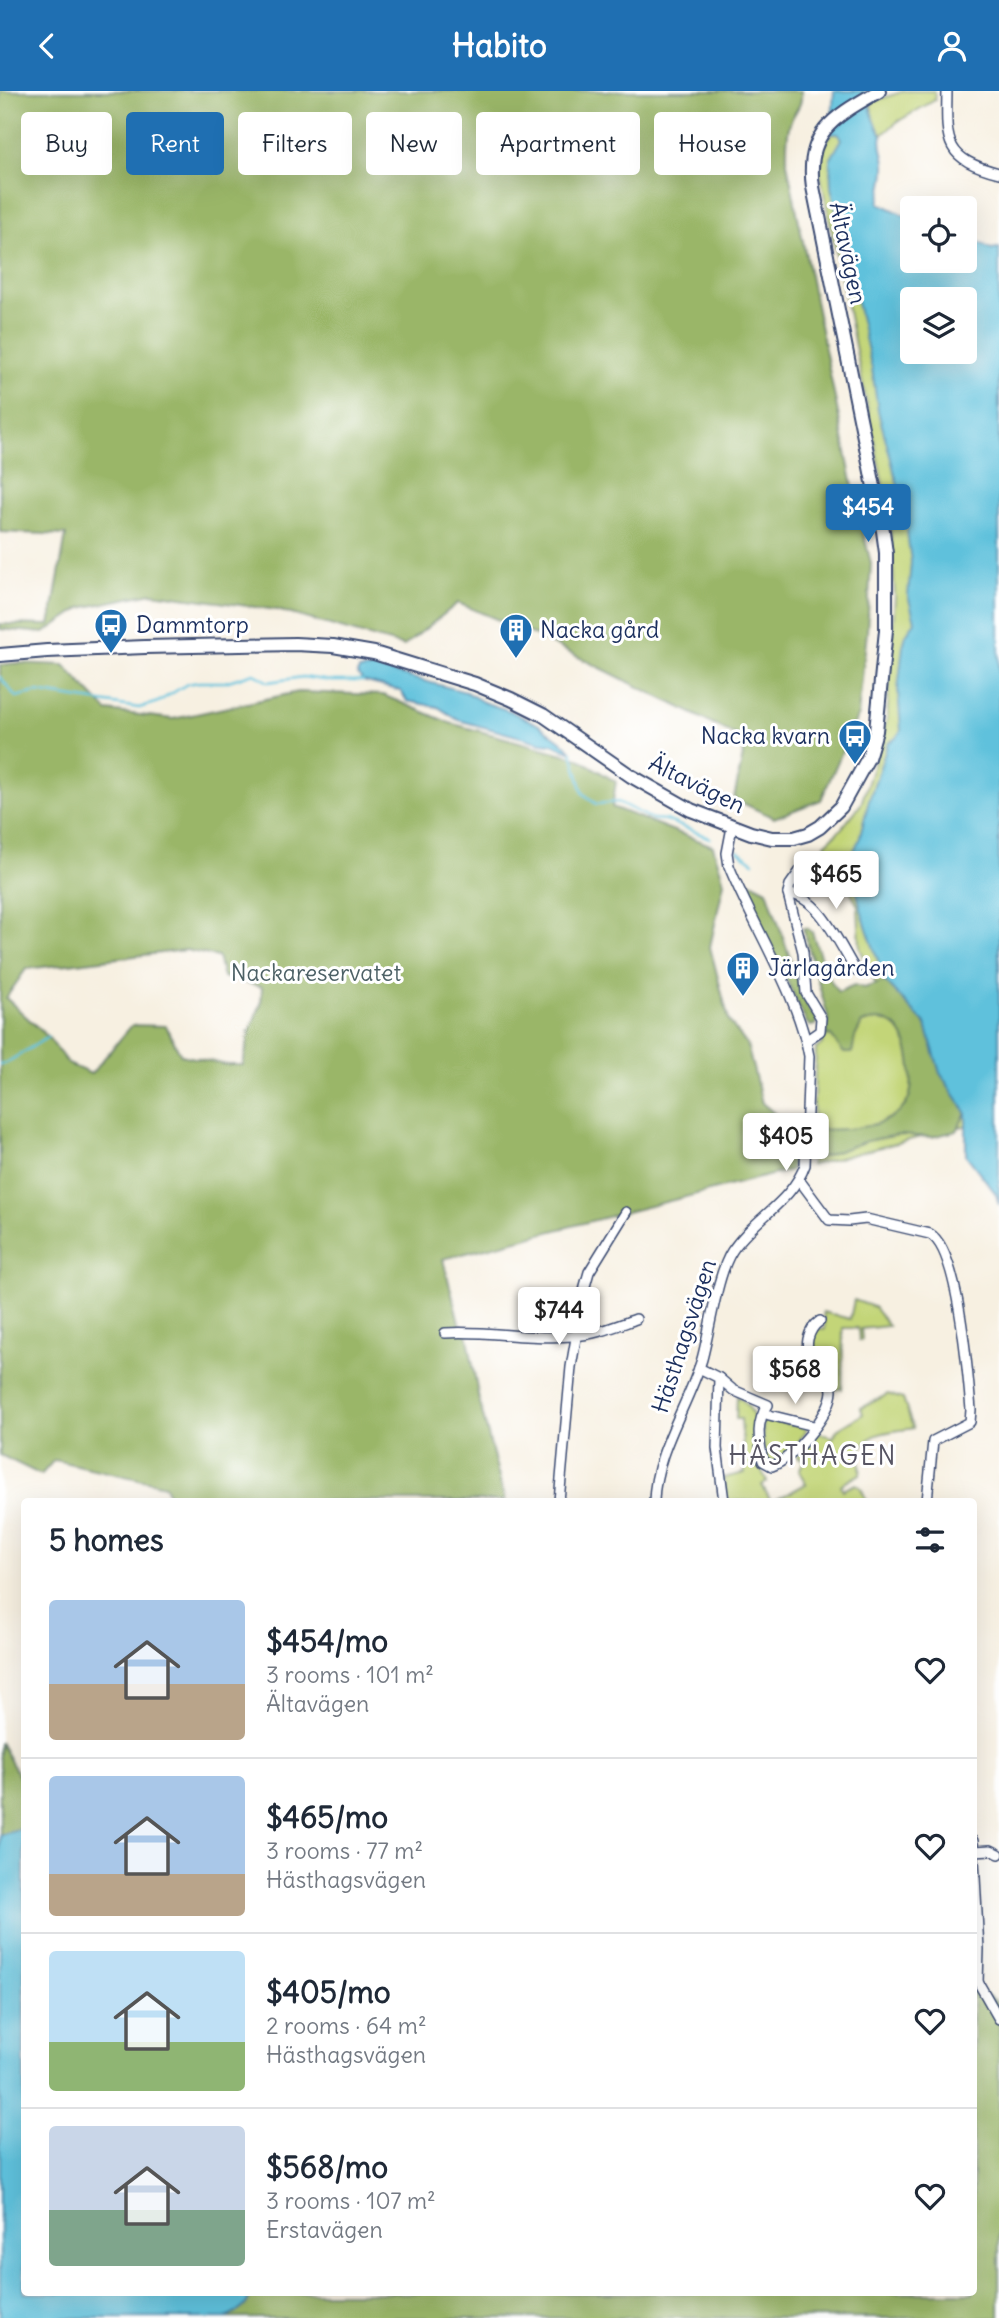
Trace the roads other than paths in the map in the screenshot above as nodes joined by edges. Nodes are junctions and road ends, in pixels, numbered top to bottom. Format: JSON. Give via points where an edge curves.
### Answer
{"nodes":[{"id":1,"x":879,"y":91,"type":"edge"},
{"id":2,"x":947,"y":91,"type":"edge"},
{"id":3,"x":999,"y":173,"type":"edge"},
{"id":4,"x":0,"y":655,"type":"edge"},
{"id":5,"x":732,"y":827,"type":"junction"},
{"id":6,"x":807,"y":861,"type":"dead end"},
{"id":7,"x":788,"y":894,"type":"junction"},
{"id":8,"x":856,"y":971,"type":"dead end"},
{"id":9,"x":807,"y":1041,"type":"junction"},
{"id":10,"x":800,"y":1181,"type":"junction"},
{"id":11,"x":626,"y":1212,"type":"dead end"},
{"id":12,"x":636,"y":1319,"type":"dead end"},
{"id":13,"x":820,"y":1321,"type":"dead end"},
{"id":14,"x":445,"y":1333,"type":"dead end"},
{"id":15,"x":576,"y":1336,"type":"junction"},
{"id":16,"x":699,"y":1368,"type":"junction"},
{"id":17,"x":719,"y":1378,"type":"junction"},
{"id":18,"x":766,"y":1408,"type":"junction"},
{"id":19,"x":814,"y":1426,"type":"junction"},
{"id":20,"x":559,"y":1498,"type":"edge"},
{"id":21,"x":654,"y":1498,"type":"edge"},
{"id":22,"x":724,"y":1498,"type":"edge"},
{"id":23,"x":927,"y":1498,"type":"edge"},
{"id":24,"x":977,"y":1847,"type":"edge"},
{"id":25,"x":997,"y":1851,"type":"edge"},
{"id":26,"x":977,"y":1901,"type":"edge"},
{"id":27,"x":977,"y":1966,"type":"edge"},
{"id":28,"x":977,"y":1982,"type":"edge"},
{"id":29,"x":999,"y":2019,"type":"edge"}],
"edges":[{"from":1,"to":5,"type":"main road","name":"Ältavägen","via":[[836,116],[823,129],[812,157],[813,187],[886,553],[886,630],[876,731],[856,782],[841,807],[820,827],[783,839]]},
{"from":2,"to":3,"type":"street","via":[[951,147],[971,164]]},
{"from":4,"to":5,"type":"main road","name":"Ältavägen","via":[[295,644],[374,653],[511,699],[543,715],[631,776]]},
{"from":5,"to":9,"type":"street","via":[[729,866]]},
{"from":6,"to":7,"type":"street"},
{"from":7,"to":8,"type":"street","via":[[797,894],[816,906]]},
{"from":7,"to":9,"type":"street","via":[[803,952],[806,993],[821,1018],[820,1031]]},
{"from":9,"to":10,"type":"street","via":[[806,1148]]},
{"from":10,"to":16,"type":"street","name":"Hästhagsvägen","via":[[730,1254]]},
{"from":10,"to":23,"type":"street","via":[[829,1220],[866,1219],[930,1234],[938,1238],[944,1252],[957,1299],[971,1410],[970,1422],[933,1441]]},
{"from":11,"to":15,"type":"street","via":[[589,1272]]},
{"from":12,"to":15,"type":"street"},
{"from":13,"to":19,"type":"street","via":[[809,1334],[807,1348],[809,1359],[832,1389],[827,1408]]},
{"from":14,"to":15,"type":"street"},
{"from":15,"to":20,"type":"street"},
{"from":16,"to":17,"type":"street"},
{"from":16,"to":21,"type":"street","name":"Hästhagsvägen","via":[[662,1459]]},
{"from":17,"to":18,"type":"street"},
{"from":17,"to":22,"type":"street","via":[[717,1448]]},
{"from":18,"to":19,"type":"street","via":[[769,1415]]},
{"from":18,"to":19,"type":"street","via":[[759,1418],[760,1445],[763,1461],[772,1466],[783,1462]]},
{"from":24,"to":25,"type":"street"},
{"from":26,"to":27,"type":"street"},
{"from":28,"to":29,"type":"street"}]}
